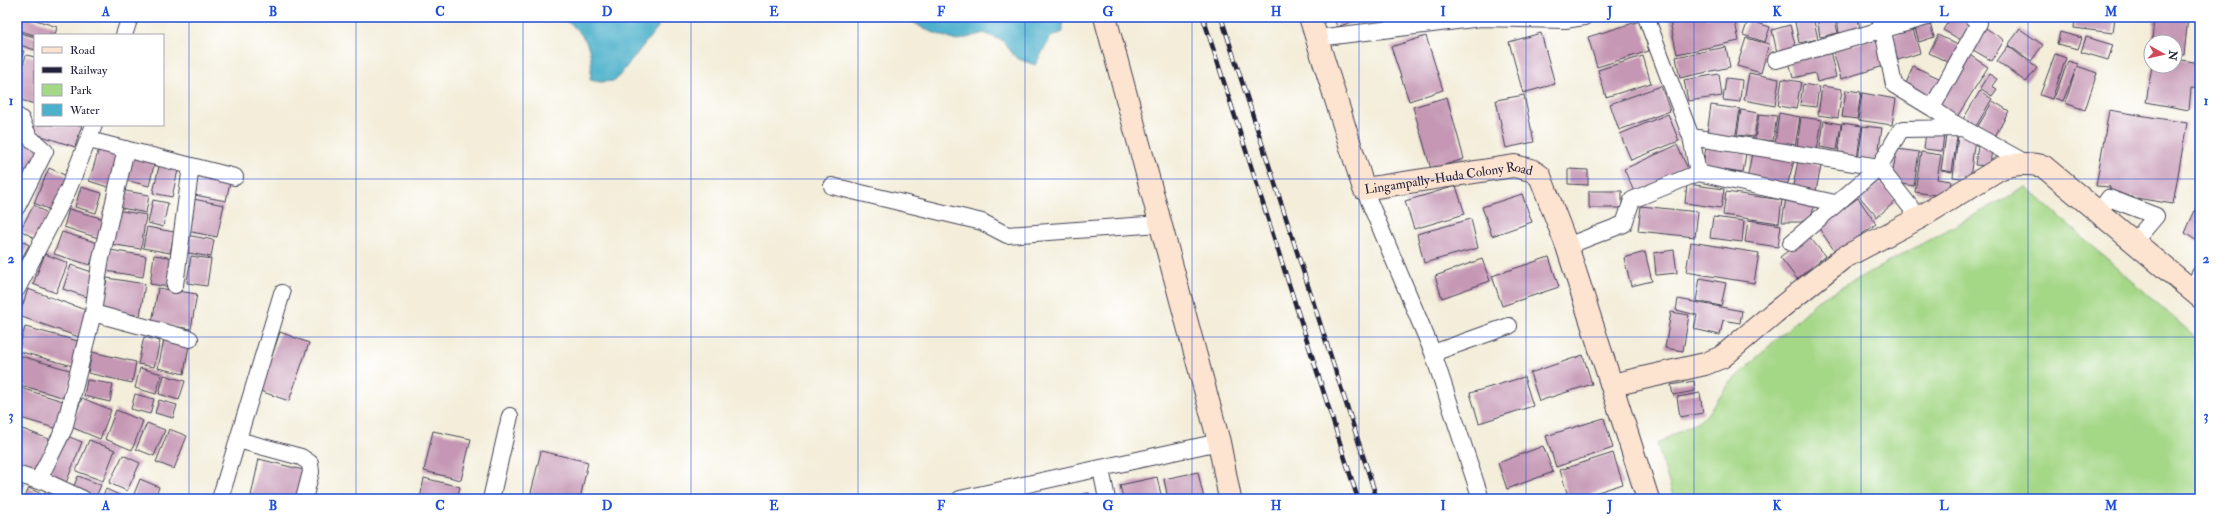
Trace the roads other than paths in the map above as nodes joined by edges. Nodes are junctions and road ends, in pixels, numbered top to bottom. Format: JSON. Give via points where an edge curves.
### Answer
{"nodes":[{"id":1,"x":130,"y":17,"type":"edge"},
{"id":2,"x":1104,"y":17,"type":"edge"},
{"id":3,"x":1310,"y":17,"type":"edge"},
{"id":4,"x":1481,"y":17,"type":"edge"},
{"id":5,"x":1584,"y":17,"type":"edge"},
{"id":6,"x":1646,"y":17,"type":"edge"},
{"id":7,"x":1926,"y":17,"type":"edge"},
{"id":8,"x":1972,"y":17,"type":"edge"},
{"id":9,"x":1881,"y":24,"type":"edge"},
{"id":10,"x":124,"y":34,"type":"edge"},
{"id":11,"x":1316,"y":38,"type":"junction"},
{"id":12,"x":1776,"y":60,"type":"dead end"},
{"id":13,"x":1932,"y":108,"type":"junction"},
{"id":14,"x":17,"y":116,"type":"edge"},
{"id":15,"x":1963,"y":128,"type":"junction"},
{"id":16,"x":91,"y":132,"type":"edge"},
{"id":17,"x":1691,"y":138,"type":"junction"},
{"id":18,"x":126,"y":149,"type":"junction"},
{"id":19,"x":2026,"y":163,"type":"junction"},
{"id":20,"x":191,"y":166,"type":"junction"},
{"id":21,"x":1879,"y":167,"type":"junction"},
{"id":22,"x":1698,"y":173,"type":"junction"},
{"id":23,"x":235,"y":177,"type":"dead end"},
{"id":24,"x":832,"y":186,"type":"dead end"},
{"id":25,"x":1364,"y":189,"type":"junction"},
{"id":26,"x":1835,"y":203,"type":"junction"},
{"id":27,"x":17,"y":207,"type":"edge"},
{"id":28,"x":2099,"y":212,"type":"junction"},
{"id":29,"x":1919,"y":218,"type":"junction"},
{"id":30,"x":1160,"y":224,"type":"junction"},
{"id":31,"x":2134,"y":242,"type":"junction"},
{"id":32,"x":1790,"y":243,"type":"dead end"},
{"id":33,"x":1567,"y":246,"type":"junction"},
{"id":34,"x":175,"y":285,"type":"dead end"},
{"id":35,"x":2197,"y":287,"type":"edge"},
{"id":36,"x":17,"y":289,"type":"edge"},
{"id":37,"x":282,"y":293,"type":"dead end"},
{"id":38,"x":93,"y":312,"type":"junction"},
{"id":39,"x":1509,"y":326,"type":"dead end"},
{"id":40,"x":190,"y":339,"type":"dead end"},
{"id":41,"x":1433,"y":353,"type":"junction"},
{"id":42,"x":1612,"y":385,"type":"junction"},
{"id":43,"x":510,"y":416,"type":"dead end"},
{"id":44,"x":238,"y":440,"type":"junction"},
{"id":45,"x":1219,"y":442,"type":"junction"},
{"id":46,"x":1101,"y":470,"type":"junction"},
{"id":47,"x":17,"y":474,"type":"edge"},
{"id":48,"x":40,"y":479,"type":"junction"},
{"id":49,"x":1004,"y":494,"type":"edge"},
{"id":50,"x":83,"y":499,"type":"edge"},
{"id":51,"x":220,"y":499,"type":"edge"},
{"id":52,"x":304,"y":499,"type":"edge"},
{"id":53,"x":491,"y":499,"type":"edge"},
{"id":54,"x":960,"y":499,"type":"edge"},
{"id":55,"x":1107,"y":499,"type":"edge"},
{"id":56,"x":1230,"y":499,"type":"edge"},
{"id":57,"x":1481,"y":499,"type":"edge"},
{"id":58,"x":1648,"y":499,"type":"edge"}],
"edges":[{"from":1,"to":10,"type":"street"},
{"from":2,"to":30,"type":"street"},
{"from":3,"to":11,"type":"street","name":"Lingampally-Huda Colony Road"},
{"from":4,"to":5,"type":"street","via":[[1565,20]]},
{"from":4,"to":11,"type":"street"},
{"from":6,"to":17,"type":"street"},
{"from":7,"to":9,"type":"street"},
{"from":8,"to":13,"type":"street","via":[[1979,23]]},
{"from":9,"to":12,"type":"street"},
{"from":9,"to":13,"type":"street","via":[[1894,85]]},
{"from":11,"to":25,"type":"street","name":"Lingampally-Huda Colony Road"},
{"from":13,"to":15,"type":"street"},
{"from":14,"to":27,"type":"street","via":[[29,137],[45,151]]},
{"from":15,"to":19,"type":"street"},
{"from":15,"to":21,"type":"street","via":[[1904,129],[1900,131]]},
{"from":16,"to":18,"type":"street"},
{"from":16,"to":36,"type":"street","via":[[68,190]]},
{"from":17,"to":21,"type":"street"},
{"from":17,"to":22,"type":"street"},
{"from":18,"to":20,"type":"street"},
{"from":18,"to":38,"type":"street","via":[[100,263]]},
{"from":19,"to":28,"type":"street","via":[[2043,166]]},
{"from":19,"to":29,"type":"street","via":[[2011,164],[1999,169]]},
{"from":20,"to":23,"type":"street"},
{"from":20,"to":34,"type":"street"},
{"from":21,"to":26,"type":"street"},
{"from":21,"to":29,"type":"street"},
{"from":22,"to":26,"type":"street"},
{"from":22,"to":33,"type":"street","via":[[1632,200],[1624,224]]},
{"from":24,"to":30,"type":"street","via":[[982,222],[1007,235]]},
{"from":25,"to":33,"type":"street","name":"Lingampally-Huda Colony Road","via":[[1514,166],[1531,170],[1540,176]]},
{"from":25,"to":41,"type":"street"},
{"from":26,"to":32,"type":"street"},
{"from":28,"to":31,"type":"street"},
{"from":28,"to":31,"type":"street","via":[[2109,198],[2156,216]]},
{"from":29,"to":42,"type":"street","via":[[1843,258],[1774,312],[1722,358]]},
{"from":30,"to":45,"type":"street"},
{"from":31,"to":35,"type":"street"},
{"from":33,"to":42,"type":"street","name":"Lingampally-Huda Colony Road"},
{"from":37,"to":44,"type":"street"},
{"from":38,"to":40,"type":"street"},
{"from":38,"to":48,"type":"street","via":[[64,429]]},
{"from":39,"to":41,"type":"street"},
{"from":41,"to":57,"type":"street"},
{"from":42,"to":58,"type":"street","name":"Lingampally-Huda Colony Road"},
{"from":43,"to":53,"type":"street"},
{"from":44,"to":51,"type":"street"},
{"from":44,"to":52,"type":"street","via":[[301,457],[310,463],[312,472]]},
{"from":45,"to":46,"type":"street"},
{"from":45,"to":56,"type":"street"},
{"from":46,"to":49,"type":"street"},
{"from":46,"to":55,"type":"street"},
{"from":47,"to":48,"type":"street","via":[[35,482]]},
{"from":48,"to":50,"type":"street"},
{"from":49,"to":54,"type":"street"}]}
